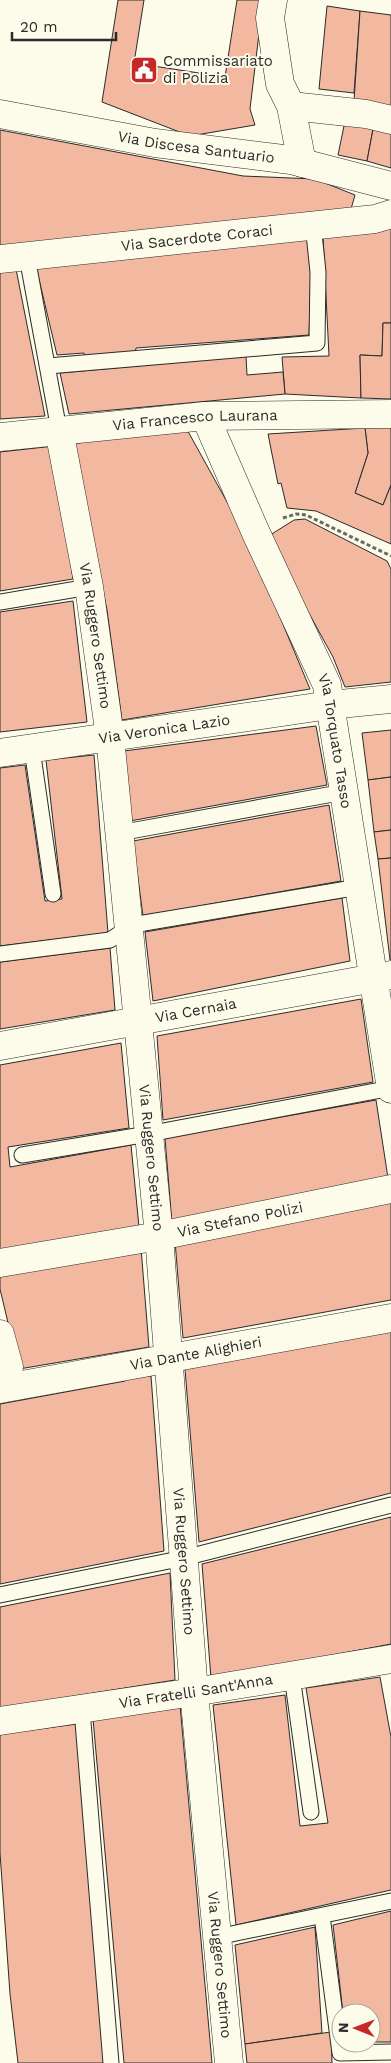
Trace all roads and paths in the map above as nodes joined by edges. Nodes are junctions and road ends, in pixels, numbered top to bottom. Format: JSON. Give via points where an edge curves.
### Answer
{"nodes":[{"id":1,"x":273,"y":0,"type":"edge"},
{"id":2,"x":291,"y":106,"type":"junction"},
{"id":3,"x":0,"y":114,"type":"edge"},
{"id":4,"x":391,"y":120,"type":"edge"},
{"id":5,"x":302,"y":163,"type":"junction"},
{"id":6,"x":391,"y":186,"type":"edge"},
{"id":7,"x":391,"y":214,"type":"edge"},
{"id":8,"x":313,"y":224,"type":"junction"},
{"id":9,"x":28,"y":256,"type":"junction"},
{"id":10,"x":0,"y":259,"type":"edge"},
{"id":11,"x":48,"y":366,"type":"junction"},
{"id":12,"x":391,"y":414,"type":"edge"},
{"id":13,"x":205,"y":416,"type":"junction"},
{"id":14,"x":58,"y":430,"type":"junction"},
{"id":15,"x":0,"y":437,"type":"edge"},
{"id":16,"x":256,"y":533,"type":"junction"},
{"id":17,"x":391,"y":556,"type":"edge"},
{"id":18,"x":89,"y":587,"type":"junction"},
{"id":19,"x":0,"y":602,"type":"edge"},
{"id":20,"x":391,"y":699,"type":"edge"},
{"id":21,"x":330,"y":705,"type":"junction"},
{"id":22,"x":110,"y":737,"type":"junction"},
{"id":23,"x":32,"y":749,"type":"junction"},
{"id":24,"x":0,"y":753,"type":"edge"},
{"id":25,"x":344,"y":792,"type":"junction"},
{"id":26,"x":119,"y":833,"type":"junction"},
{"id":27,"x":359,"y":887,"type":"junction"},
{"id":28,"x":53,"y":894,"type":"dead end"},
{"id":29,"x":128,"y":928,"type":"junction"},
{"id":30,"x":0,"y":954,"type":"edge"},
{"id":31,"x":382,"y":977,"type":"edge"},
{"id":32,"x":138,"y":1022,"type":"junction"},
{"id":33,"x":0,"y":1046,"type":"edge"},
{"id":34,"x":391,"y":1088,"type":"edge"},
{"id":35,"x":148,"y":1134,"type":"junction"},
{"id":36,"x":22,"y":1155,"type":"dead end"},
{"id":37,"x":391,"y":1189,"type":"edge"},
{"id":38,"x":159,"y":1236,"type":"junction"},
{"id":39,"x":0,"y":1263,"type":"edge"},
{"id":40,"x":391,"y":1318,"type":"edge"},
{"id":41,"x":0,"y":1334,"type":"edge"},
{"id":42,"x":168,"y":1358,"type":"junction"},
{"id":43,"x":4,"y":1378,"type":"edge"},
{"id":44,"x":391,"y":1505,"type":"edge"},
{"id":45,"x":184,"y":1558,"type":"junction"},
{"id":46,"x":0,"y":1595,"type":"edge"},
{"id":47,"x":390,"y":1666,"type":"edge"},
{"id":48,"x":292,"y":1676,"type":"junction"},
{"id":49,"x":194,"y":1692,"type":"junction"},
{"id":50,"x":82,"y":1710,"type":"junction"},
{"id":51,"x":0,"y":1720,"type":"edge"},
{"id":52,"x":311,"y":1812,"type":"dead end"},
{"id":53,"x":391,"y":1901,"type":"edge"},
{"id":54,"x":322,"y":1916,"type":"junction"},
{"id":55,"x":217,"y":1937,"type":"junction"},
{"id":56,"x":391,"y":2052,"type":"edge"},
{"id":57,"x":111,"y":2063,"type":"edge"},
{"id":58,"x":229,"y":2063,"type":"edge"}],
"edges":[{"from":1,"to":2,"type":"street","via":[[270,18],[280,84]]},
{"from":2,"to":4,"type":"street"},
{"from":2,"to":5,"type":"street"},
{"from":3,"to":5,"type":"street","name":"Via Discesa Santuario","via":[[155,143]]},
{"from":5,"to":6,"type":"street","name":"Via Discesa Santuario"},
{"from":7,"to":8,"type":"street","name":"Via Sacerdote Coraci","via":[[375,219]]},
{"from":8,"to":9,"type":"street","name":"Via Sacerdote Coraci","via":[[282,230]]},
{"from":8,"to":11,"type":"lane","via":[[318,272],[317,342]]},
{"from":9,"to":10,"type":"street","name":"Via Sacerdote Coraci"},
{"from":9,"to":11,"type":"lane","name":"Via Ruggero Settimo"},
{"from":11,"to":14,"type":"lane","name":"Via Ruggero Settimo"},
{"from":12,"to":13,"type":"street","name":"Via Francesco Laurana"},
{"from":13,"to":14,"type":"street","name":"Via Francesco Laurana"},
{"from":13,"to":16,"type":"street","name":"Via Torquato Tasso"},
{"from":14,"to":15,"type":"street","name":"Via Francesco Laurana"},
{"from":14,"to":18,"type":"street","name":"Via Ruggero Settimo"},
{"from":16,"to":17,"type":"path","via":[[288,515],[306,515]]},
{"from":16,"to":21,"type":"street","name":"Via Torquato Tasso","via":[[327,685]]},
{"from":18,"to":19,"type":"lane"},
{"from":18,"to":22,"type":"street","name":"Via Ruggero Settimo"},
{"from":20,"to":21,"type":"street","name":"Via Veronica Lazio"},
{"from":21,"to":22,"type":"street","name":"Via Veronica Lazio"},
{"from":21,"to":25,"type":"street","name":"Via Torquato Tasso"},
{"from":22,"to":23,"type":"street","name":"Via Veronica Lazio"},
{"from":22,"to":26,"type":"street","name":"Via Ruggero Settimo"},
{"from":23,"to":24,"type":"street","name":"Via Veronica Lazio"},
{"from":23,"to":28,"type":"lane"},
{"from":25,"to":26,"type":"lane"},
{"from":25,"to":27,"type":"street","name":"Via Torquato Tasso"},
{"from":26,"to":29,"type":"street","name":"Via Ruggero Settimo"},
{"from":27,"to":29,"type":"lane"},
{"from":27,"to":31,"type":"street","name":"Via Torquato Tasso"},
{"from":29,"to":30,"type":"lane","via":[[110,940]]},
{"from":29,"to":32,"type":"street","name":"Via Ruggero Settimo"},
{"from":31,"to":32,"type":"street","name":"Via Cernaia"},
{"from":31,"to":34,"type":"street","name":"Via Torquato Tasso"},
{"from":32,"to":33,"type":"street","name":"Via Cernaia"},
{"from":32,"to":35,"type":"street","name":"Via Ruggero Settimo"},
{"from":34,"to":35,"type":"lane"},
{"from":35,"to":36,"type":"lane"},
{"from":35,"to":38,"type":"street","name":"Via Ruggero Settimo"},
{"from":37,"to":38,"type":"street","name":"Via Stefano Polizi"},
{"from":38,"to":39,"type":"street","name":"Via Stefano Polizi"},
{"from":38,"to":42,"type":"street","name":"Via Ruggero Settimo"},
{"from":40,"to":42,"type":"street","name":"Via Dante Alighieri"},
{"from":41,"to":43,"type":"street"},
{"from":42,"to":43,"type":"street","name":"Via Dante Alighieri"},
{"from":42,"to":45,"type":"street","name":"Via Ruggero Settimo"},
{"from":44,"to":45,"type":"lane"},
{"from":45,"to":46,"type":"lane"},
{"from":45,"to":49,"type":"street","name":"Via Ruggero Settimo"},
{"from":47,"to":48,"type":"street","name":"Via Fratelli Sant'Anna"},
{"from":48,"to":49,"type":"street","name":"Via Fratelli Sant'Anna"},
{"from":48,"to":52,"type":"lane"},
{"from":49,"to":50,"type":"street","name":"Via Fratelli Sant'Anna"},
{"from":49,"to":55,"type":"street","name":"Via Ruggero Settimo"},
{"from":50,"to":51,"type":"street","name":"Via Fratelli Sant'Anna"},
{"from":50,"to":57,"type":"lane"},
{"from":53,"to":54,"type":"lane"},
{"from":54,"to":55,"type":"lane"},
{"from":54,"to":56,"type":"lane","via":[[340,2052]]},
{"from":55,"to":58,"type":"street","name":"Via Ruggero Settimo"}]}
